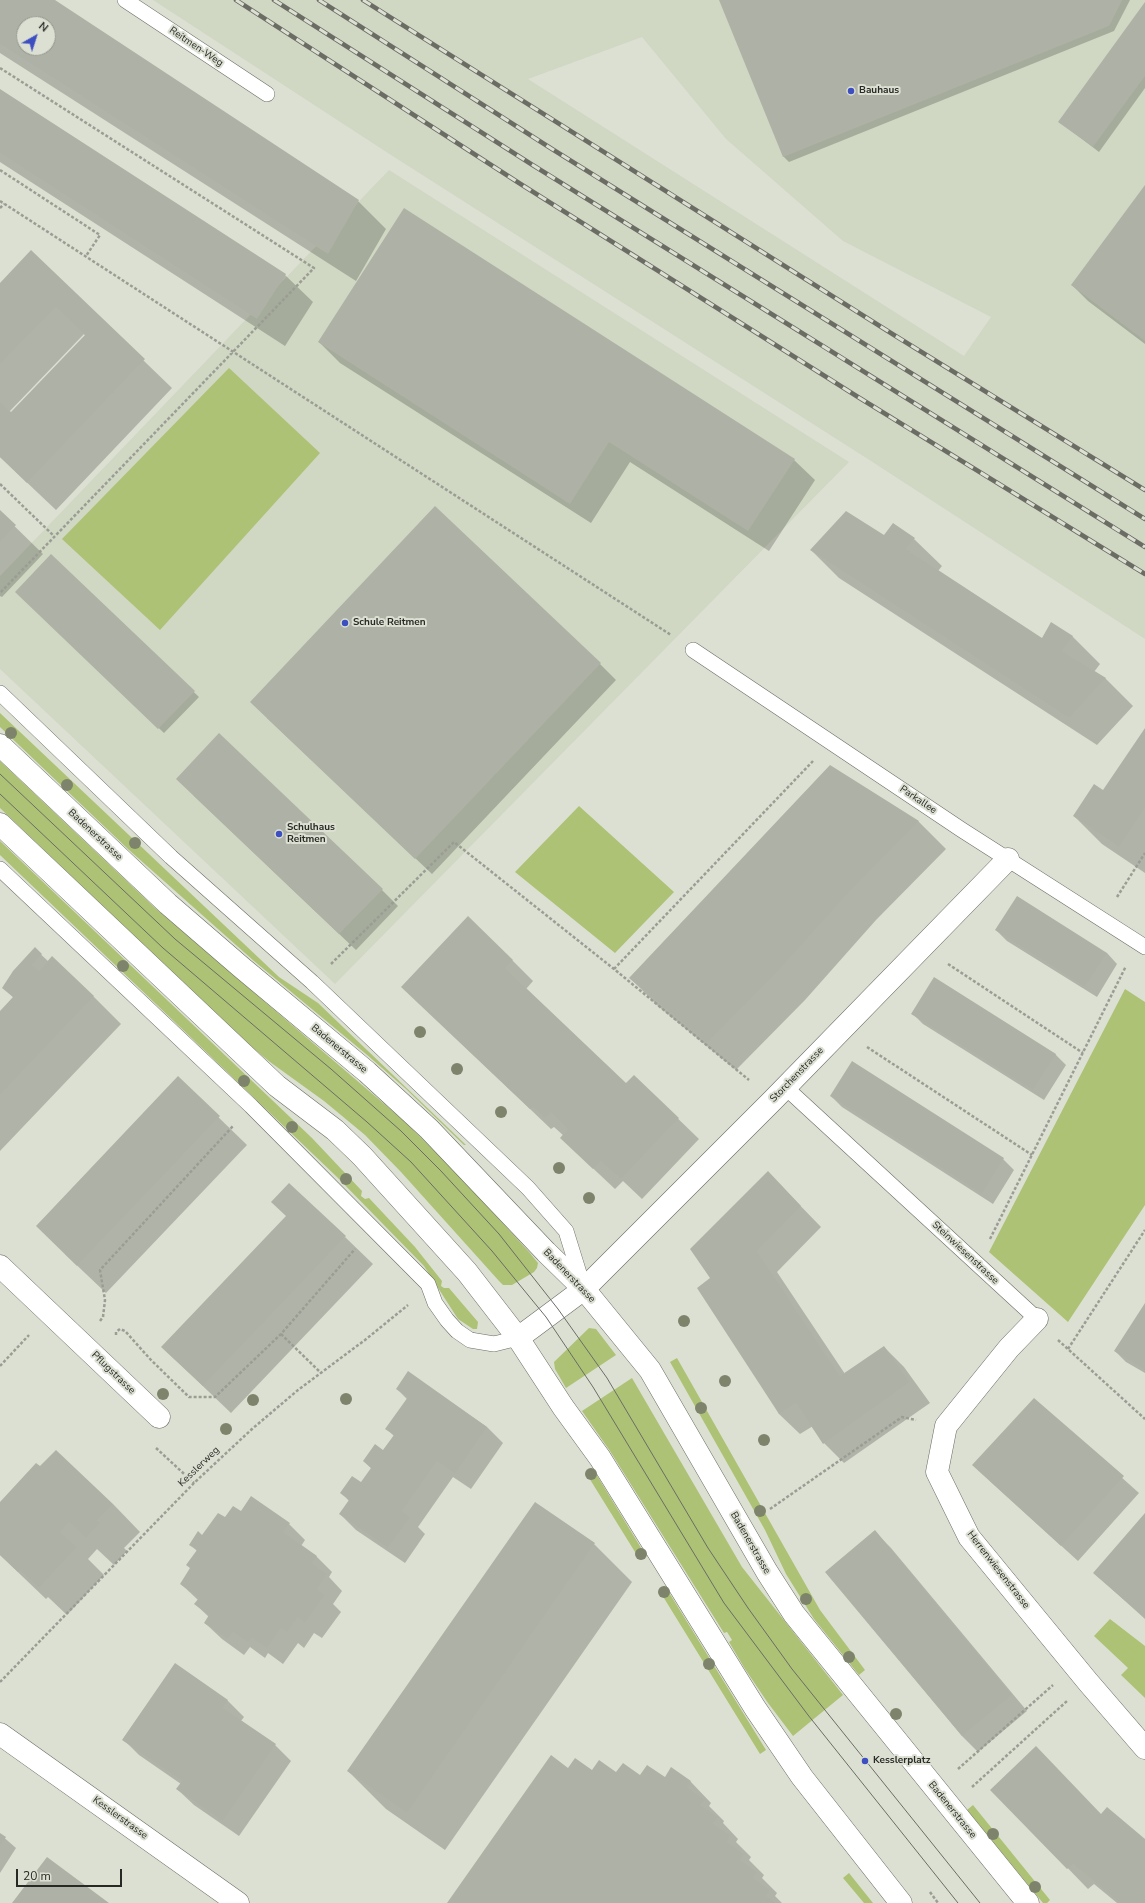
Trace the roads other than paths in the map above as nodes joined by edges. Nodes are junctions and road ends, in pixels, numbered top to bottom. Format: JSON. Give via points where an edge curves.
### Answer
{"nodes":[{"id":1,"x":125,"y":0,"type":"edge"},
{"id":2,"x":267,"y":94,"type":"dead end"},
{"id":3,"x":693,"y":650,"type":"road end"},
{"id":4,"x":0,"y":693,"type":"edge"},
{"id":5,"x":0,"y":745,"type":"edge"},
{"id":6,"x":0,"y":824,"type":"edge"},
{"id":7,"x":1008,"y":859,"type":"junction"},
{"id":8,"x":0,"y":869,"type":"edge"},
{"id":9,"x":1142,"y":945,"type":"edge"},
{"id":10,"x":779,"y":1093,"type":"junction"},
{"id":11,"x":0,"y":1266,"type":"edge"},
{"id":12,"x":584,"y":1289,"type":"junction"},
{"id":13,"x":1037,"y":1319,"type":"joint"},
{"id":14,"x":518,"y":1338,"type":"junction"},
{"id":15,"x":159,"y":1417,"type":"road end"},
{"id":16,"x":0,"y":1734,"type":"edge"},
{"id":17,"x":1145,"y":1748,"type":"edge"},
{"id":18,"x":238,"y":1903,"type":"edge"},
{"id":19,"x":901,"y":1903,"type":"edge"},
{"id":20,"x":1028,"y":1903,"type":"edge"}],
"edges":[{"from":1,"to":2,"type":"lane","name":"Reitmen-Weg"},
{"from":3,"to":7,"type":"lane","name":"Parkallee"},
{"from":4,"to":12,"type":"lane","via":[[171,857],[312,982],[528,1188],[566,1231]]},
{"from":5,"to":12,"type":"main road","name":"Badenerstrasse","via":[[168,904],[367,1072],[429,1129]]},
{"from":6,"to":14,"type":"main road","via":[[277,1086],[335,1130],[362,1156],[467,1272]]},
{"from":7,"to":9,"type":"lane","name":"Parkallee"},
{"from":7,"to":10,"type":"main road","name":"Storchenstrasse"},
{"from":8,"to":14,"type":"lane","via":[[251,1106],[428,1284],[435,1303],[457,1331],[470,1340],[494,1344]]},
{"from":10,"to":12,"type":"main road","name":"Storchenstrasse"},
{"from":10,"to":13,"type":"lane","name":"Steinwiesenstrasse"},
{"from":11,"to":15,"type":"main road","name":"Pflugstrasse"},
{"from":12,"to":14,"type":"main road","name":"Storchenstrasse"},
{"from":12,"to":20,"type":"main road","name":"Badenerstrasse","via":[[641,1356],[653,1374],[767,1572],[794,1614]]},
{"from":13,"to":17,"type":"main road","name":"Herrenwiesenstrasse","via":[[1009,1348],[946,1426],[937,1472],[969,1537]]},
{"from":14,"to":19,"type":"main road","via":[[600,1458],[755,1708],[802,1776]]},
{"from":16,"to":18,"type":"main road","name":"Kesslerstrasse"}]}
